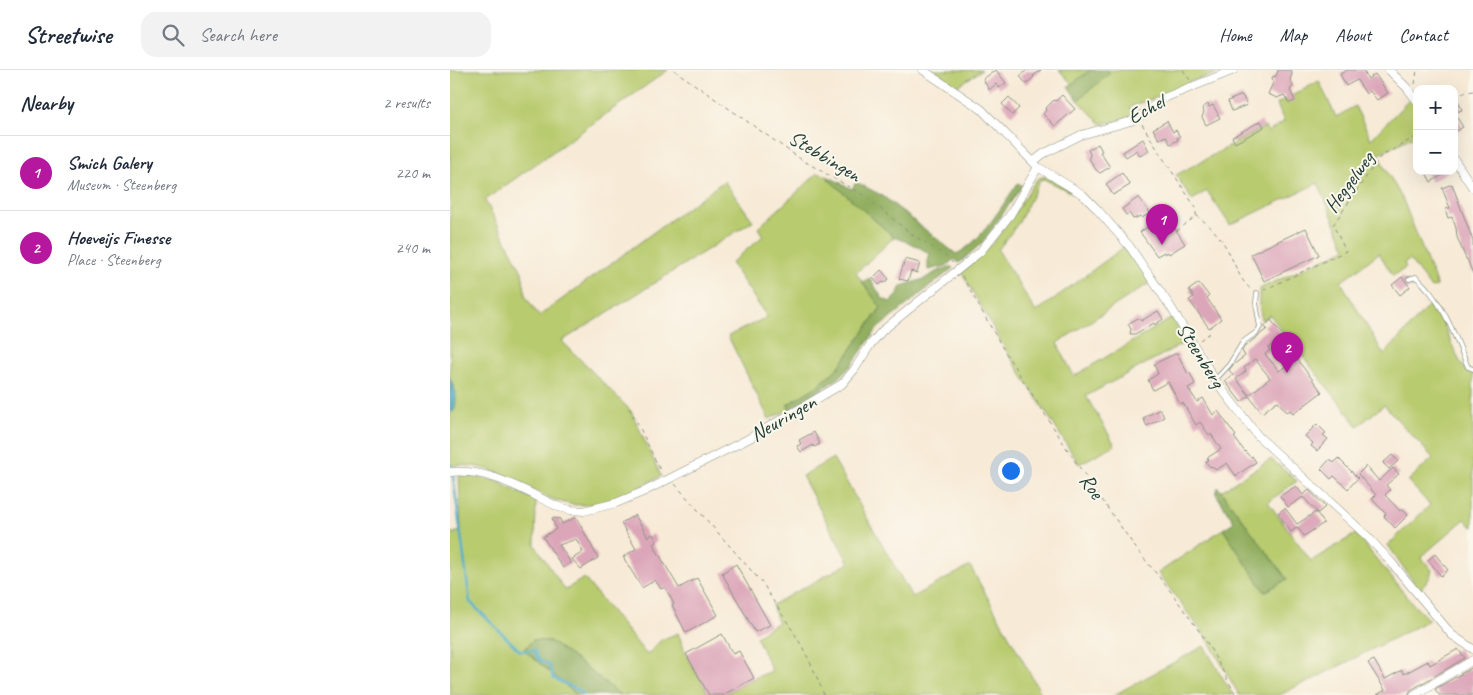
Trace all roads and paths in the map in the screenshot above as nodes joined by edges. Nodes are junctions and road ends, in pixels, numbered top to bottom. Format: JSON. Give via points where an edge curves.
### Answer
{"nodes":[{"id":1,"x":674,"y":70,"type":"edge"},
{"id":2,"x":923,"y":70,"type":"edge"},
{"id":3,"x":1183,"y":70,"type":"edge"},
{"id":4,"x":1234,"y":70,"type":"edge"},
{"id":5,"x":1389,"y":70,"type":"edge"},
{"id":6,"x":1417,"y":70,"type":"edge"},
{"id":7,"x":1415,"y":85,"type":"edge"},
{"id":8,"x":1195,"y":86,"type":"junction"},
{"id":9,"x":1473,"y":91,"type":"edge"},
{"id":10,"x":1458,"y":94,"type":"edge"},
{"id":11,"x":1413,"y":96,"type":"edge"},
{"id":12,"x":1138,"y":117,"type":"junction"},
{"id":13,"x":1413,"y":138,"type":"edge"},
{"id":14,"x":1036,"y":165,"type":"junction"},
{"id":15,"x":1458,"y":165,"type":"edge"},
{"id":16,"x":1473,"y":188,"type":"edge"},
{"id":17,"x":1196,"y":215,"type":"junction"},
{"id":18,"x":1177,"y":230,"type":"dead end"},
{"id":19,"x":958,"y":270,"type":"junction"},
{"id":20,"x":1409,"y":279,"type":"dead end"},
{"id":21,"x":1256,"y":293,"type":"junction"},
{"id":22,"x":1214,"y":331,"type":"dead end"},
{"id":23,"x":1193,"y":345,"type":"junction"},
{"id":24,"x":1473,"y":369,"type":"edge"},
{"id":25,"x":1215,"y":380,"type":"junction"},
{"id":26,"x":629,"y":408,"type":"dead end"},
{"id":27,"x":450,"y":472,"type":"edge"},
{"id":28,"x":668,"y":479,"type":"junction"},
{"id":29,"x":1473,"y":649,"type":"edge"},
{"id":30,"x":1473,"y":660,"type":"edge"},
{"id":31,"x":824,"y":695,"type":"edge"},
{"id":32,"x":1236,"y":695,"type":"edge"},
{"id":33,"x":1414,"y":695,"type":"edge"}],
"edges":[{"from":1,"to":19,"type":"path","name":"Stebbingen","via":[[802,160],[865,196],[910,233],[946,256]]},
{"from":2,"to":14,"type":"street","name":"Steenberg","via":[[981,109]]},
{"from":3,"to":8,"type":"path"},
{"from":4,"to":8,"type":"street","name":"Echel"},
{"from":5,"to":11,"type":"street"},
{"from":6,"to":7,"type":"path"},
{"from":8,"to":12,"type":"street","name":"Echel","via":[[1164,98]]},
{"from":9,"to":10,"type":"path"},
{"from":12,"to":14,"type":"street","name":"Echel","via":[[1081,135],[1043,154]]},
{"from":12,"to":17,"type":"path","via":[[1196,208]]},
{"from":13,"to":21,"type":"path","name":"Heggelweg","via":[[1380,158],[1333,225],[1346,251]]},
{"from":14,"to":19,"type":"street","name":"Neuringen","via":[[1010,215],[980,252]]},
{"from":14,"to":23,"type":"street","name":"Steenberg","via":[[1082,194],[1114,227],[1158,287]]},
{"from":15,"to":16,"type":"street"},
{"from":17,"to":18,"type":"path"},
{"from":17,"to":21,"type":"path","via":[[1211,226],[1247,286]]},
{"from":19,"to":28,"type":"street","name":"Neuringen","via":[[882,331],[842,384],[748,439]]},
{"from":19,"to":32,"type":"path","name":"Roe","via":[[1005,352],[1073,458],[1135,547],[1205,638]]},
{"from":20,"to":24,"type":"lane","via":[[1416,277],[1442,309],[1468,367]]},
{"from":21,"to":25,"type":"lane","via":[[1258,332],[1243,342]]},
{"from":22,"to":23,"type":"path"},
{"from":23,"to":25,"type":"street","name":"Steenberg"},
{"from":25,"to":29,"type":"street","name":"Steenberg","via":[[1258,436],[1374,543],[1452,635]]},
{"from":26,"to":28,"type":"path"},
{"from":27,"to":28,"type":"street","name":"Neuringen","via":[[468,471],[494,476],[560,507],[584,511],[616,503]]},
{"from":28,"to":31,"type":"path","via":[[764,585],[790,627]]},
{"from":30,"to":33,"type":"street"}]}
